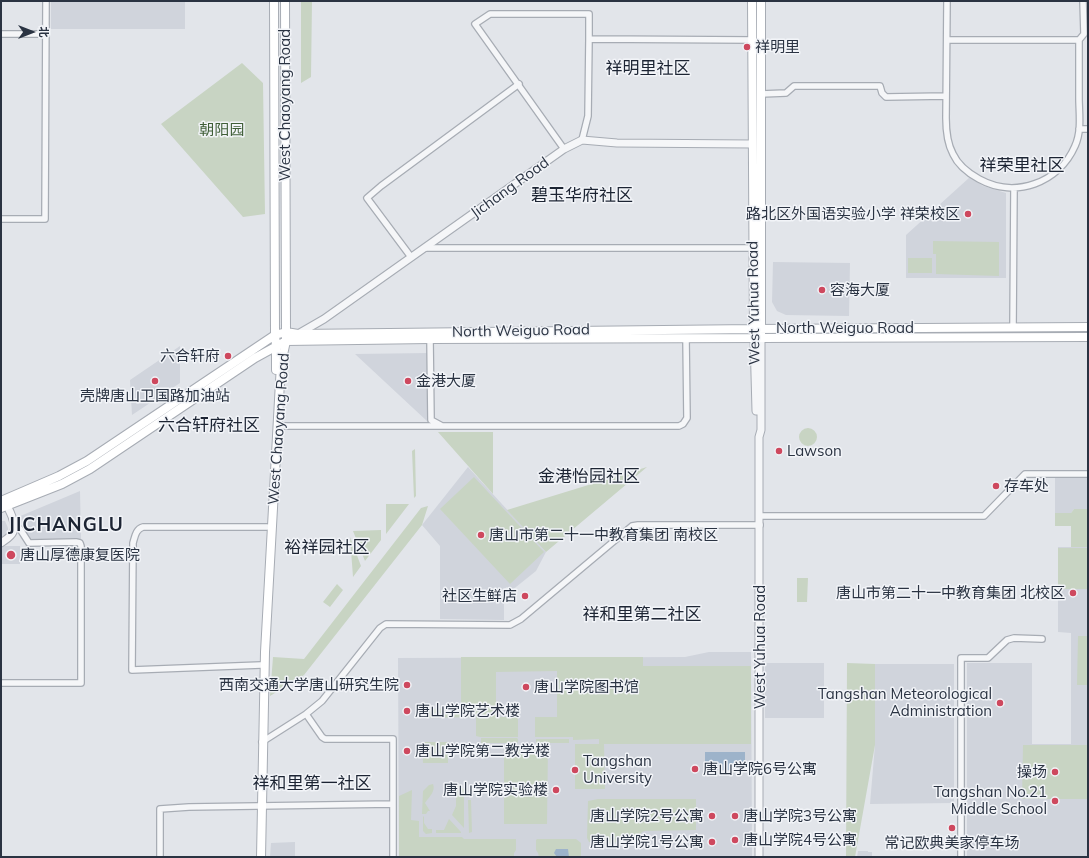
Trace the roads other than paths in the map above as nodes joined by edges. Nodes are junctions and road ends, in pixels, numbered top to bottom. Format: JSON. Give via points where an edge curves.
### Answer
{"nodes":[{"id":1,"x":46,"y":1,"type":"edge"},
{"id":2,"x":274,"y":1,"type":"edge"},
{"id":3,"x":285,"y":1,"type":"edge"},
{"id":4,"x":752,"y":1,"type":"edge"},
{"id":5,"x":761,"y":1,"type":"edge"},
{"id":6,"x":947,"y":1,"type":"edge"},
{"id":7,"x":1083,"y":1,"type":"edge"},
{"id":8,"x":1,"y":34,"type":"edge"},
{"id":9,"x":45,"y":34,"type":"junction"},
{"id":10,"x":589,"y":39,"type":"junction"},
{"id":11,"x":752,"y":40,"type":"junction"},
{"id":12,"x":947,"y":40,"type":"junction"},
{"id":13,"x":1079,"y":40,"type":"junction"},
{"id":14,"x":519,"y":84,"type":"junction"},
{"id":15,"x":757,"y":94,"type":"junction"},
{"id":16,"x":946,"y":96,"type":"junction"},
{"id":17,"x":1079,"y":129,"type":"junction"},
{"id":18,"x":1088,"y":129,"type":"edge"},
{"id":19,"x":582,"y":140,"type":"junction"},
{"id":20,"x":752,"y":144,"type":"junction"},
{"id":21,"x":564,"y":149,"type":"junction"},
{"id":22,"x":1014,"y":188,"type":"junction"},
{"id":23,"x":1,"y":219,"type":"edge"},
{"id":24,"x":425,"y":248,"type":"junction"},
{"id":25,"x":752,"y":248,"type":"junction"},
{"id":26,"x":411,"y":257,"type":"junction"},
{"id":27,"x":1013,"y":327,"type":"junction"},
{"id":28,"x":1088,"y":327,"type":"edge"},
{"id":29,"x":758,"y":329,"type":"junction"},
{"id":30,"x":286,"y":332,"type":"junction"},
{"id":31,"x":298,"y":334,"type":"junction"},
{"id":32,"x":275,"y":335,"type":"junction"},
{"id":33,"x":1088,"y":337,"type":"edge"},
{"id":34,"x":686,"y":338,"type":"junction"},
{"id":35,"x":430,"y":339,"type":"junction"},
{"id":36,"x":758,"y":339,"type":"junction"},
{"id":37,"x":286,"y":341,"type":"junction"},
{"id":38,"x":276,"y":345,"type":"junction"},
{"id":39,"x":278,"y":426,"type":"junction"},
{"id":40,"x":442,"y":426,"type":"junction"},
{"id":41,"x":1088,"y":474,"type":"edge"},
{"id":42,"x":3,"y":504,"type":"edge"},
{"id":43,"x":760,"y":516,"type":"junction"},
{"id":44,"x":760,"y":525,"type":"junction"},
{"id":45,"x":14,"y":526,"type":"junction"},
{"id":46,"x":267,"y":527,"type":"junction"},
{"id":47,"x":1,"y":543,"type":"edge"},
{"id":48,"x":1042,"y":639,"type":"dead end"},
{"id":49,"x":261,"y":665,"type":"junction"},
{"id":50,"x":1,"y":683,"type":"edge"},
{"id":51,"x":306,"y":714,"type":"junction"},
{"id":52,"x":262,"y":742,"type":"junction"},
{"id":53,"x":393,"y":804,"type":"junction"},
{"id":54,"x":260,"y":806,"type":"junction"},
{"id":55,"x":260,"y":854,"type":"edge"},
{"id":56,"x":160,"y":857,"type":"edge"},
{"id":57,"x":393,"y":857,"type":"edge"},
{"id":58,"x":759,"y":857,"type":"edge"},
{"id":59,"x":961,"y":857,"type":"edge"}],
"edges":[{"from":1,"to":9,"type":"street"},
{"from":2,"to":32,"type":"main road","name":"West Chaoyang Road"},
{"from":3,"to":30,"type":"main road","name":"West Chaoyang Road"},
{"from":4,"to":11,"type":"main road","name":"West Yuhua Road"},
{"from":5,"to":15,"type":"main road","name":"West Yuhua Road"},
{"from":6,"to":12,"type":"street"},
{"from":7,"to":13,"type":"street","via":[[1084,34]]},
{"from":8,"to":9,"type":"street"},
{"from":9,"to":23,"type":"street","via":[[45,219]]},
{"from":10,"to":11,"type":"street"},
{"from":10,"to":14,"type":"street","via":[[589,14],[488,15],[475,24]]},
{"from":10,"to":19,"type":"street","via":[[588,116]]},
{"from":11,"to":15,"type":"main road","name":"West Yuhua Road"},
{"from":12,"to":13,"type":"street"},
{"from":12,"to":16,"type":"street"},
{"from":13,"to":17,"type":"street"},
{"from":14,"to":21,"type":"street"},
{"from":14,"to":26,"type":"street","via":[[367,198]]},
{"from":15,"to":16,"type":"street","via":[[786,93],[794,86],[880,86],[886,97]]},
{"from":15,"to":20,"type":"main road","name":"West Yuhua Road"},
{"from":15,"to":29,"type":"main road","name":"West Yuhua Road"},
{"from":16,"to":22,"type":"street","via":[[946,134],[953,155],[969,173],[981,180]]},
{"from":17,"to":18,"type":"street"},
{"from":17,"to":22,"type":"street","via":[[1070,158],[1061,169],[1038,183]]},
{"from":19,"to":20,"type":"street","via":[[616,143]]},
{"from":19,"to":21,"type":"street","name":"Jichang Road"},
{"from":20,"to":25,"type":"main road","name":"West Yuhua Road"},
{"from":21,"to":24,"type":"street","name":"Jichang Road"},
{"from":22,"to":27,"type":"street"},
{"from":24,"to":25,"type":"street"},
{"from":24,"to":26,"type":"street","name":"Jichang Road"},
{"from":25,"to":29,"type":"main road","name":"West Yuhua Road"},
{"from":26,"to":31,"type":"street","name":"Jichang Road","via":[[324,319]]},
{"from":27,"to":28,"type":"main road","name":"North Weiguo Road"},
{"from":27,"to":29,"type":"main road","name":"North Weiguo Road"},
{"from":29,"to":31,"type":"main road","name":"North Weiguo Road"},
{"from":29,"to":36,"type":"main road","name":"West Yuhua Road"},
{"from":30,"to":31,"type":"main road","name":"North Weiguo Road"},
{"from":30,"to":32,"type":"main road","name":"North Weiguo Road"},
{"from":30,"to":37,"type":"main road","name":"West Chaoyang Road"},
{"from":32,"to":38,"type":"main road","name":"West Chaoyang Road"},
{"from":32,"to":42,"type":"main road","name":"North Weiguo Road","via":[[88,461]]},
{"from":33,"to":36,"type":"main road","name":"North Weiguo Road"},
{"from":34,"to":35,"type":"main road","name":"North Weiguo Road"},
{"from":34,"to":36,"type":"main road","name":"North Weiguo Road"},
{"from":34,"to":40,"type":"street","via":[[687,418],[680,426]]},
{"from":35,"to":37,"type":"main road","name":"North Weiguo Road"},
{"from":35,"to":40,"type":"street","via":[[431,420]]},
{"from":36,"to":43,"type":"street","name":"West Yuhua Road"},
{"from":37,"to":38,"type":"main road","name":"North Weiguo Road"},
{"from":37,"to":39,"type":"main road","name":"West Chaoyang Road","via":[[281,364]]},
{"from":38,"to":42,"type":"main road","name":"North Weiguo Road","via":[[90,469],[62,484]]},
{"from":38,"to":46,"type":"main road","name":"West Chaoyang Road"},
{"from":39,"to":40,"type":"street"},
{"from":39,"to":52,"type":"main road","name":"West Chaoyang Road"},
{"from":41,"to":43,"type":"street","via":[[1025,474],[984,516]]},
{"from":42,"to":45,"type":"street"},
{"from":43,"to":44,"type":"street","name":"West Yuhua Road"},
{"from":44,"to":51,"type":"street","via":[[632,526],[521,619],[510,624],[386,624],[380,628],[322,701]]},
{"from":44,"to":58,"type":"street","name":"West Yuhua Road"},
{"from":45,"to":47,"type":"street","via":[[13,534]]},
{"from":45,"to":50,"type":"street","via":[[29,543],[80,543],[81,683]]},
{"from":46,"to":49,"type":"main road","name":"West Chaoyang Road"},
{"from":46,"to":49,"type":"street","via":[[143,527],[136,532],[133,544],[132,670]]},
{"from":48,"to":59,"type":"street","via":[[1014,638],[1007,640],[988,658],[961,658]]},
{"from":49,"to":54,"type":"main road","name":"West Chaoyang Road"},
{"from":51,"to":52,"type":"street"},
{"from":51,"to":53,"type":"street","via":[[325,740],[393,739]]},
{"from":52,"to":54,"type":"main road","name":"West Chaoyang Road"},
{"from":53,"to":54,"type":"street"},
{"from":53,"to":57,"type":"street"},
{"from":54,"to":55,"type":"main road","name":"West Chaoyang Road"},
{"from":54,"to":56,"type":"street","via":[[160,809]]}]}
